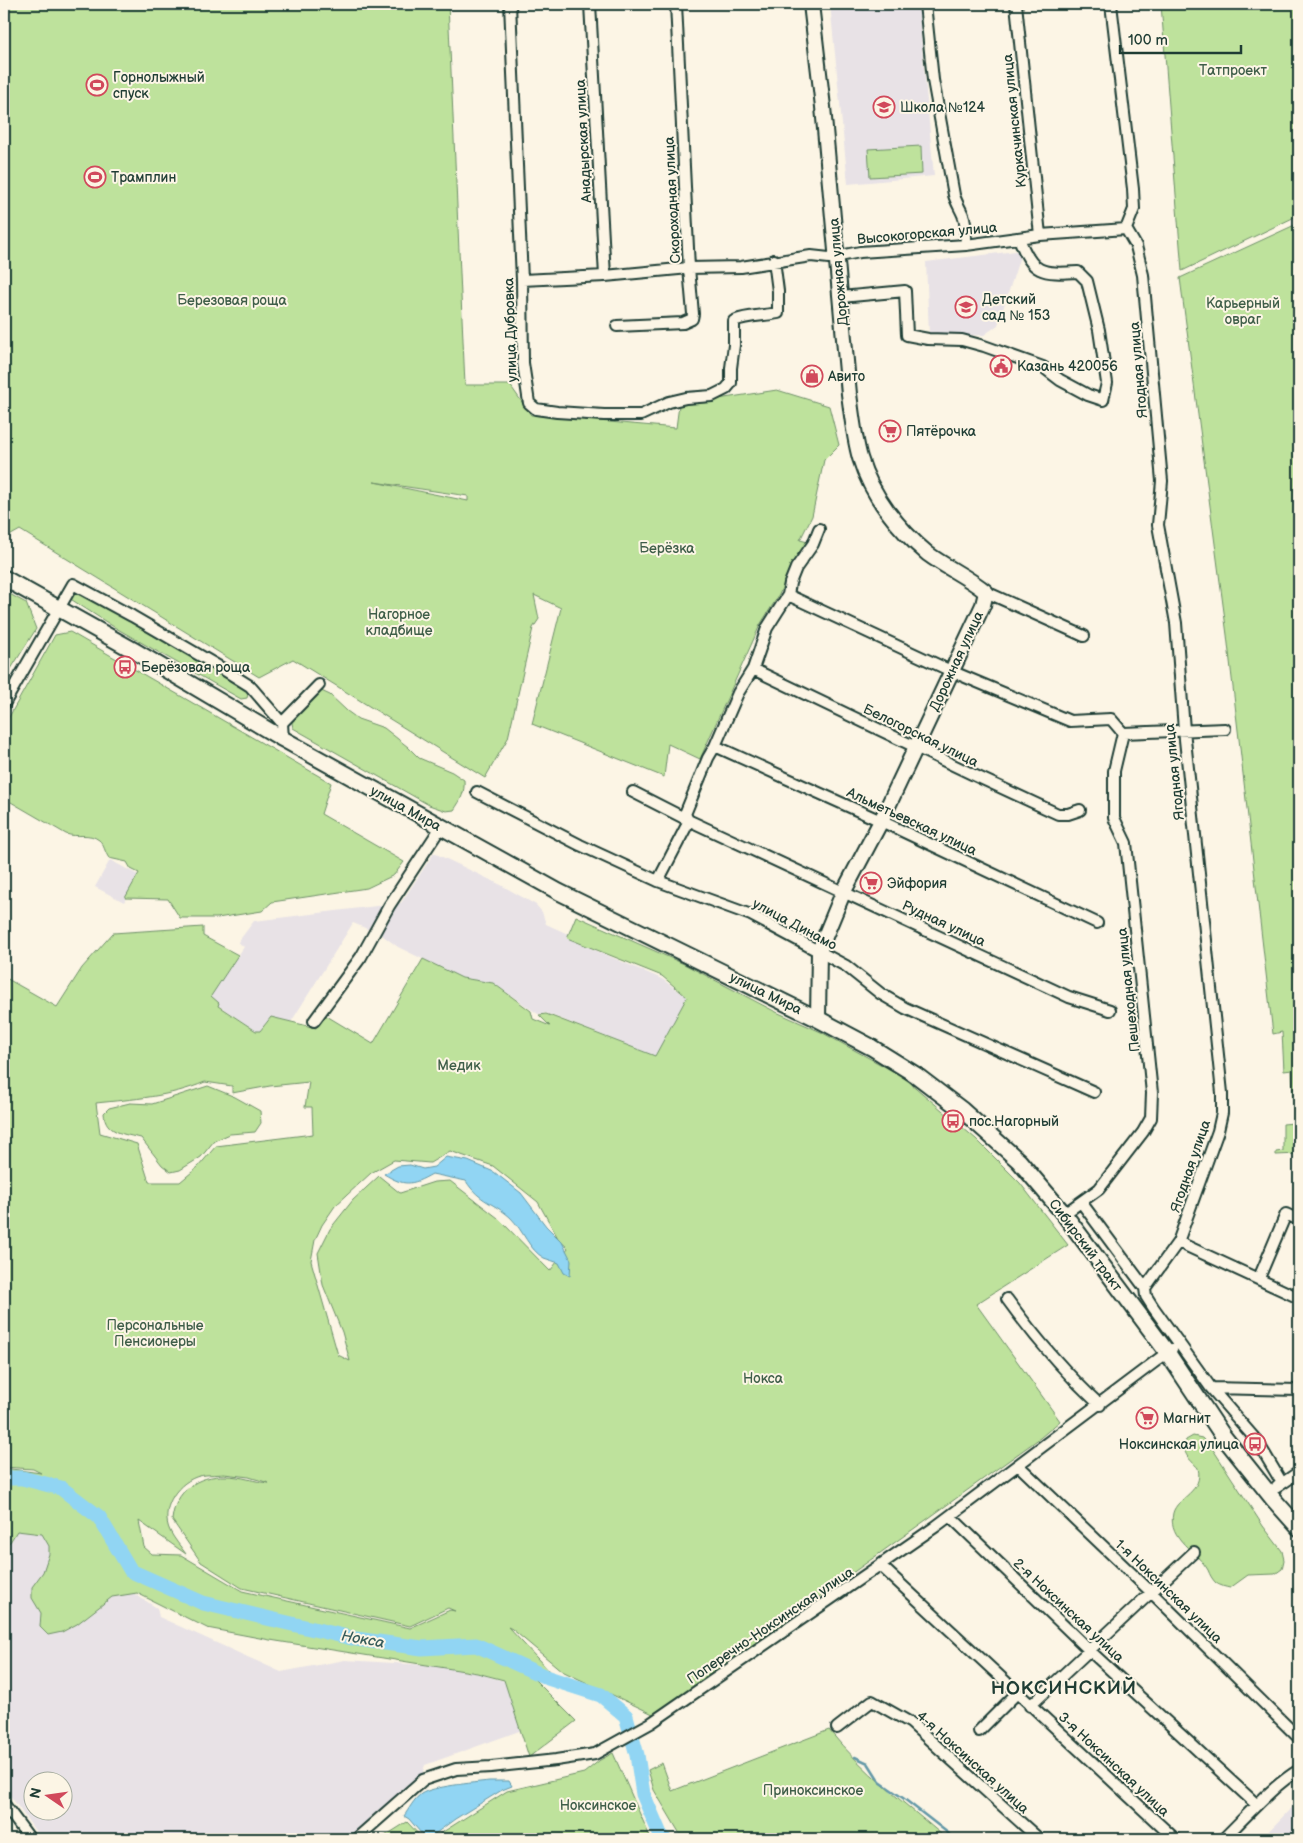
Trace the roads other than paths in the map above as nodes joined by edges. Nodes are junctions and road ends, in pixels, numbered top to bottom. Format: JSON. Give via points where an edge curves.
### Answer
{"nodes":[{"id":1,"x":510,"y":4,"type":"edge"},
{"id":2,"x":590,"y":4,"type":"edge"},
{"id":3,"x":676,"y":4,"type":"edge"},
{"id":4,"x":811,"y":4,"type":"edge"},
{"id":5,"x":925,"y":4,"type":"edge"},
{"id":6,"x":1016,"y":4,"type":"edge"},
{"id":7,"x":1111,"y":4,"type":"edge"},
{"id":8,"x":1126,"y":229,"type":"junction"},
{"id":9,"x":1040,"y":235,"type":"junction"},
{"id":10,"x":1019,"y":238,"type":"junction"},
{"id":11,"x":966,"y":245,"type":"junction"},
{"id":12,"x":837,"y":256,"type":"junction"},
{"id":13,"x":774,"y":260,"type":"junction"},
{"id":14,"x":688,"y":268,"type":"junction"},
{"id":15,"x":605,"y":276,"type":"junction"},
{"id":16,"x":522,"y":280,"type":"junction"},
{"id":17,"x":841,"y":297,"type":"junction"},
{"id":18,"x":617,"y":326,"type":"dead end"},
{"id":19,"x":819,"y":528,"type":"dead end"},
{"id":20,"x":4,"y":578,"type":"edge"},
{"id":21,"x":986,"y":592,"type":"junction"},
{"id":22,"x":788,"y":595,"type":"junction"},
{"id":23,"x":58,"y":609,"type":"junction"},
{"id":24,"x":1084,"y":636,"type":"dead end"},
{"id":25,"x":753,"y":669,"type":"junction"},
{"id":26,"x":951,"y":671,"type":"junction"},
{"id":27,"x":319,"y":685,"type":"dead end"},
{"id":28,"x":4,"y":704,"type":"edge"},
{"id":29,"x":282,"y":723,"type":"junction"},
{"id":30,"x":1225,"y":729,"type":"dead end"},
{"id":31,"x":1184,"y":730,"type":"junction"},
{"id":32,"x":1123,"y":732,"type":"junction"},
{"id":33,"x":283,"y":739,"type":"junction"},
{"id":34,"x":715,"y":746,"type":"junction"},
{"id":35,"x":916,"y":747,"type":"junction"},
{"id":36,"x":477,"y":792,"type":"dead end"},
{"id":37,"x":633,"y":792,"type":"dead end"},
{"id":38,"x":1080,"y":810,"type":"dead end"},
{"id":39,"x":688,"y":820,"type":"junction"},
{"id":40,"x":881,"y":821,"type":"junction"},
{"id":41,"x":441,"y":827,"type":"junction"},
{"id":42,"x":658,"y":881,"type":"junction"},
{"id":43,"x":843,"y":893,"type":"junction"},
{"id":44,"x":1097,"y":923,"type":"dead end"},
{"id":45,"x":819,"y":951,"type":"junction"},
{"id":46,"x":1110,"y":1010,"type":"dead end"},
{"id":47,"x":818,"y":1019,"type":"junction"},
{"id":48,"x":314,"y":1021,"type":"dead end"},
{"id":49,"x":1094,"y":1092,"type":"dead end"},
{"id":50,"x":1081,"y":1202,"type":"junction"},
{"id":51,"x":1064,"y":1214,"type":"junction"},
{"id":52,"x":1299,"y":1220,"type":"edge"},
{"id":53,"x":1178,"y":1242,"type":"junction"},
{"id":54,"x":1259,"y":1278,"type":"junction"},
{"id":55,"x":1145,"y":1288,"type":"junction"},
{"id":56,"x":1299,"y":1298,"type":"edge"},
{"id":57,"x":1007,"y":1299,"type":"dead end"},
{"id":58,"x":1180,"y":1344,"type":"junction"},
{"id":59,"x":1167,"y":1352,"type":"junction"},
{"id":60,"x":1211,"y":1388,"type":"junction"},
{"id":61,"x":1299,"y":1390,"type":"edge"},
{"id":62,"x":1100,"y":1405,"type":"junction"},
{"id":63,"x":1018,"y":1465,"type":"junction"},
{"id":64,"x":1299,"y":1472,"type":"edge"},
{"id":65,"x":1282,"y":1483,"type":"junction"},
{"id":66,"x":1269,"y":1493,"type":"junction"},
{"id":67,"x":950,"y":1516,"type":"junction"},
{"id":68,"x":1299,"y":1528,"type":"edge"},
{"id":69,"x":1194,"y":1552,"type":"dead end"},
{"id":70,"x":881,"y":1566,"type":"junction"},
{"id":71,"x":1151,"y":1592,"type":"junction"},
{"id":72,"x":1090,"y":1650,"type":"junction"},
{"id":73,"x":1017,"y":1693,"type":"junction"},
{"id":74,"x":1030,"y":1706,"type":"junction"},
{"id":75,"x":837,"y":1728,"type":"dead end"},
{"id":76,"x":979,"y":1731,"type":"dead end"},
{"id":77,"x":1299,"y":1738,"type":"edge"},
{"id":78,"x":1299,"y":1770,"type":"edge"},
{"id":79,"x":4,"y":1804,"type":"edge"},
{"id":80,"x":1257,"y":1805,"type":"junction"},
{"id":81,"x":30,"y":1839,"type":"edge"},
{"id":82,"x":356,"y":1839,"type":"edge"},
{"id":83,"x":1039,"y":1839,"type":"edge"},
{"id":84,"x":1175,"y":1839,"type":"edge"},
{"id":85,"x":1223,"y":1839,"type":"edge"}],
"edges":[{"from":1,"to":16,"type":"street","name":"улица Дубровка"},
{"from":2,"to":15,"type":"street","name":"Анадырская улица"},
{"from":3,"to":14,"type":"street","name":"Скороходная улица"},
{"from":4,"to":12,"type":"street","name":"Дорожная улица"},
{"from":5,"to":11,"type":"street","via":[[933,80],[954,195],[965,223]]},
{"from":6,"to":9,"type":"street","name":"Куркачинская улица"},
{"from":7,"to":8,"type":"street","via":[[1133,189],[1134,209]]},
{"from":8,"to":9,"type":"street","name":"Высокогорская улица"},
{"from":8,"to":31,"type":"street","name":"Ягодная улица","via":[[1136,246],[1143,276],[1162,482],[1158,525],[1176,623]]},
{"from":9,"to":10,"type":"street","name":"Высокогорская улица"},
{"from":10,"to":11,"type":"street","name":"Высокогорская улица"},
{"from":10,"to":17,"type":"street","via":[[1033,266],[1042,271],[1078,272],[1087,281],[1107,384],[1103,400],[1060,380],[1044,367],[984,346],[962,340],[907,335],[905,290]]},
{"from":11,"to":12,"type":"street","name":"Высокогорская улица"},
{"from":12,"to":13,"type":"street","name":"Высокогорская улица"},
{"from":12,"to":17,"type":"street","name":"Дорожная улица"},
{"from":13,"to":14,"type":"street","name":"Высокогорская улица","via":[[741,267]]},
{"from":13,"to":16,"type":"street","name":"улица Дубровка","via":[[778,313],[734,321],[730,382],[726,389],[712,396],[669,402],[641,415],[557,412],[536,409],[530,403],[523,363]]},
{"from":14,"to":15,"type":"street","name":"Высокогорская улица"},
{"from":14,"to":18,"type":"street","name":"Скороходная улица","via":[[692,319],[683,323]]},
{"from":15,"to":16,"type":"street","name":"Высокогорская улица"},
{"from":17,"to":21,"type":"street","name":"Дорожная улица","via":[[855,438],[867,476],[897,523],[928,554]]},
{"from":19,"to":22,"type":"street","via":[[813,544],[796,568]]},
{"from":20,"to":23,"type":"main road","name":"улица Мира"},
{"from":21,"to":24,"type":"street"},
{"from":21,"to":26,"type":"street","name":"Дорожная улица","via":[[983,605]]},
{"from":22,"to":25,"type":"street","via":[[767,628]]},
{"from":22,"to":26,"type":"street"},
{"from":23,"to":28,"type":"street"},
{"from":23,"to":29,"type":"street","via":[[72,584],[250,686]]},
{"from":23,"to":33,"type":"main road","name":"улица Мира"},
{"from":25,"to":34,"type":"street","via":[[738,693]]},
{"from":25,"to":35,"type":"street","name":"Белогорская улица"},
{"from":26,"to":32,"type":"street","via":[[1070,721],[1111,719]]},
{"from":26,"to":35,"type":"street","name":"Дорожная улица"},
{"from":27,"to":29,"type":"street"},
{"from":29,"to":33,"type":"street"},
{"from":30,"to":31,"type":"street"},
{"from":31,"to":32,"type":"street"},
{"from":31,"to":53,"type":"street","name":"Ягодная улица","via":[[1222,1113]]},
{"from":32,"to":50,"type":"street","name":"Пешеходная улица","via":[[1114,771],[1114,818],[1126,843],[1152,1092],[1151,1118],[1099,1189]]},
{"from":33,"to":41,"type":"main road","name":"улица Мира"},
{"from":34,"to":39,"type":"street","via":[[685,814]]},
{"from":34,"to":40,"type":"street","name":"Альметьевская улица"},
{"from":35,"to":38,"type":"street","name":"Белогорская улица","via":[[1058,814]]},
{"from":35,"to":40,"type":"street","name":"Дорожная улица"},
{"from":36,"to":42,"type":"street","name":"улица Динамо"},
{"from":37,"to":39,"type":"street","name":"Рудная улица"},
{"from":39,"to":42,"type":"street"},
{"from":39,"to":43,"type":"street","name":"Рудная улица"},
{"from":40,"to":43,"type":"street","name":"Дорожная улица"},
{"from":40,"to":44,"type":"street","name":"Альметьевская улица"},
{"from":41,"to":47,"type":"main road","name":"улица Мира","via":[[559,892]]},
{"from":41,"to":48,"type":"street","via":[[389,906],[361,957]]},
{"from":42,"to":45,"type":"street","name":"улица Динамо","via":[[751,915]]},
{"from":43,"to":45,"type":"street","name":"Дорожная улица"},
{"from":43,"to":46,"type":"street","name":"Рудная улица","via":[[1069,997]]},
{"from":45,"to":47,"type":"street","name":"Дорожная улица"},
{"from":45,"to":49,"type":"street","name":"улица Динамо","via":[[905,1008]]},
{"from":47,"to":51,"type":"main road","name":"Сибирский тракт","via":[[916,1075],[962,1110],[1019,1161]]},
{"from":50,"to":51,"type":"street","name":"Пешеходная улица"},
{"from":50,"to":55,"type":"street"},
{"from":51,"to":59,"type":"main road","name":"Сибирский тракт"},
{"from":52,"to":54,"type":"street","via":[[1286,1214]]},
{"from":53,"to":54,"type":"street"},
{"from":53,"to":55,"type":"street","name":"Ягодная улица"},
{"from":54,"to":56,"type":"street"},
{"from":55,"to":58,"type":"street","via":[[1146,1296]]},
{"from":57,"to":62,"type":"street","via":[[1034,1337]]},
{"from":58,"to":59,"type":"street","name":"Поперечно-Ноксинская улица"},
{"from":58,"to":60,"type":"street"},
{"from":59,"to":62,"type":"street","name":"Поперечно-Ноксинская улица"},
{"from":59,"to":66,"type":"main road","name":"Сибирский тракт","via":[[1223,1436]]},
{"from":60,"to":61,"type":"street"},
{"from":60,"to":65,"type":"street","via":[[1257,1441]]},
{"from":62,"to":63,"type":"street","name":"Поперечно-Ноксинская улица"},
{"from":63,"to":67,"type":"street","name":"Поперечно-Ноксинская улица"},
{"from":63,"to":71,"type":"street","name":"1-я Ноксинская улица"},
{"from":64,"to":65,"type":"street"},
{"from":65,"to":66,"type":"street"},
{"from":66,"to":68,"type":"main road","name":"Сибирский тракт"},
{"from":67,"to":70,"type":"street","name":"Поперечно-Ноксинская улица"},
{"from":67,"to":72,"type":"street","name":"2-я Ноксинская улица"},
{"from":69,"to":71,"type":"street"},
{"from":70,"to":73,"type":"street","name":"3-я Ноксинская улица"},
{"from":70,"to":82,"type":"street","name":"Поперечно-Ноксинская улица","via":[[651,1723],[615,1744],[595,1754],[491,1768],[456,1769],[423,1780]]},
{"from":71,"to":72,"type":"street"},
{"from":71,"to":77,"type":"street","name":"1-я Ноксинская улица"},
{"from":72,"to":74,"type":"street"},
{"from":72,"to":80,"type":"street","name":"2-я Ноксинская улица"},
{"from":73,"to":74,"type":"street","name":"3-я Ноксинская улица"},
{"from":73,"to":76,"type":"street"},
{"from":74,"to":84,"type":"street","name":"3-я Ноксинская улица"},
{"from":75,"to":83,"type":"street","name":"4-я Ноксинская улица","via":[[872,1701],[912,1723]]},
{"from":78,"to":80,"type":"street"},
{"from":79,"to":81,"type":"street"},
{"from":80,"to":85,"type":"street"}]}
